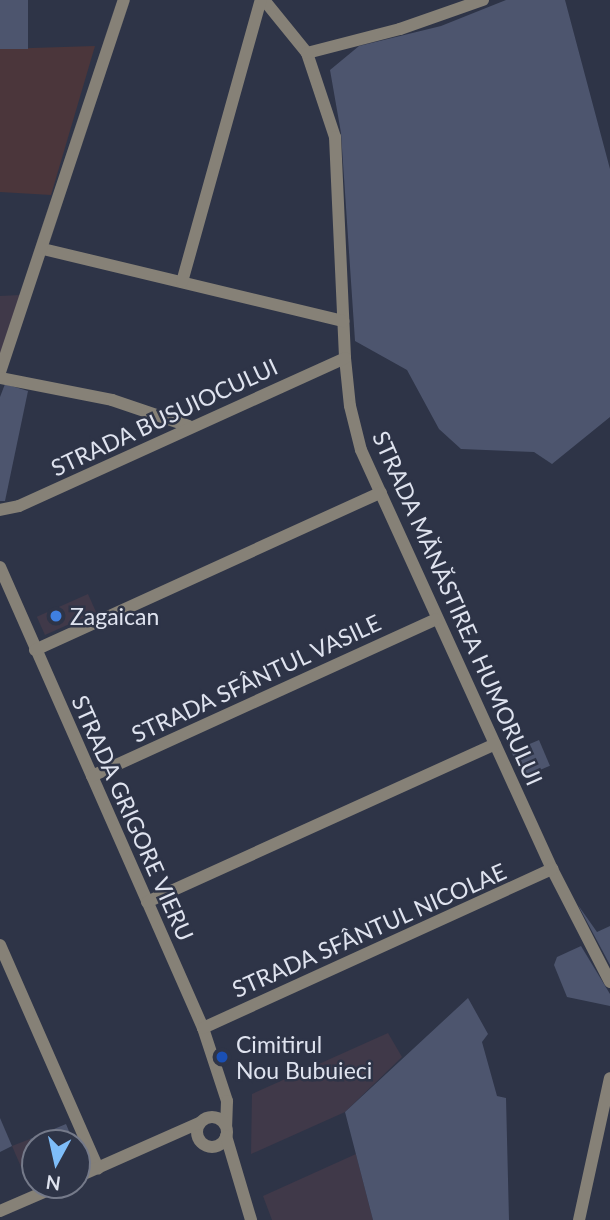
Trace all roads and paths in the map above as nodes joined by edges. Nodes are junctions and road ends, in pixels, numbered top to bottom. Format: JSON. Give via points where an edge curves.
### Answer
{"nodes":[{"id":1,"x":124,"y":0,"type":"edge"},
{"id":2,"x":263,"y":0,"type":"edge"},
{"id":3,"x":483,"y":0,"type":"edge"},
{"id":4,"x":307,"y":53,"type":"junction"},
{"id":5,"x":43,"y":248,"type":"junction"},
{"id":6,"x":182,"y":282,"type":"junction"},
{"id":7,"x":343,"y":321,"type":"junction"},
{"id":8,"x":345,"y":358,"type":"junction"},
{"id":9,"x":0,"y":372,"type":"edge"},
{"id":10,"x":0,"y":378,"type":"edge"},
{"id":11,"x":189,"y":426,"type":"junction"},
{"id":12,"x":381,"y":492,"type":"junction"},
{"id":13,"x":0,"y":510,"type":"edge"},
{"id":14,"x":0,"y":567,"type":"edge"},
{"id":15,"x":436,"y":618,"type":"junction"},
{"id":16,"x":35,"y":650,"type":"junction"},
{"id":17,"x":495,"y":744,"type":"junction"},
{"id":18,"x":92,"y":776,"type":"junction"},
{"id":19,"x":552,"y":869,"type":"junction"},
{"id":20,"x":147,"y":902,"type":"junction"},
{"id":21,"x":0,"y":945,"type":"edge"},
{"id":22,"x":610,"y":982,"type":"edge"},
{"id":23,"x":203,"y":1028,"type":"junction"},
{"id":24,"x":610,"y":1078,"type":"edge"},
{"id":25,"x":223,"y":1087,"type":"junction"},
{"id":26,"x":214,"y":1117,"type":"junction"},
{"id":27,"x":199,"y":1123,"type":"junction"},
{"id":28,"x":226,"y":1131,"type":"junction"},
{"id":29,"x":162,"y":1139,"type":"junction"},
{"id":30,"x":199,"y":1141,"type":"junction"},
{"id":31,"x":212,"y":1147,"type":"junction"},
{"id":32,"x":232,"y":1165,"type":"junction"},
{"id":33,"x":98,"y":1168,"type":"junction"},
{"id":34,"x":91,"y":1171,"type":"edge"},
{"id":35,"x":28,"y":1199,"type":"edge"},
{"id":36,"x":0,"y":1211,"type":"edge"},
{"id":37,"x":251,"y":1220,"type":"edge"},
{"id":38,"x":579,"y":1220,"type":"edge"}],
"edges":[{"from":1,"to":5,"type":"street"},
{"from":2,"to":4,"type":"street","name":"STRADA MĂNĂSTIREA HUMORULUI"},
{"from":2,"to":6,"type":"street"},
{"from":3,"to":4,"type":"street","via":[[400,29]]},
{"from":4,"to":7,"type":"street","name":"STRADA MĂNĂSTIREA HUMORULUI","via":[[335,137]]},
{"from":5,"to":6,"type":"street"},
{"from":5,"to":9,"type":"street"},
{"from":6,"to":7,"type":"street"},
{"from":7,"to":8,"type":"street","name":"STRADA MĂNĂSTIREA HUMORULUI"},
{"from":8,"to":11,"type":"street","name":"STRADA BUSUIOCULUI"},
{"from":8,"to":12,"type":"street","name":"STRADA MĂNĂSTIREA HUMORULUI","via":[[361,450]]},
{"from":10,"to":11,"type":"street","via":[[112,400]]},
{"from":11,"to":13,"type":"street","name":"STRADA BUSUIOCULUI","via":[[19,506]]},
{"from":12,"to":15,"type":"street","name":"STRADA MĂNĂSTIREA HUMORULUI"},
{"from":12,"to":16,"type":"street"},
{"from":14,"to":16,"type":"street","name":"STRADA GRIGORE VIERU"},
{"from":15,"to":17,"type":"street","name":"STRADA MĂNĂSTIREA HUMORULUI"},
{"from":15,"to":18,"type":"street","name":"STRADA SFÂNTUL VASILE"},
{"from":16,"to":18,"type":"street","name":"STRADA GRIGORE VIERU"},
{"from":17,"to":19,"type":"street","name":"STRADA MĂNĂSTIREA HUMORULUI"},
{"from":17,"to":20,"type":"street"},
{"from":18,"to":20,"type":"street","name":"STRADA GRIGORE VIERU"},
{"from":19,"to":22,"type":"street","name":"STRADA MĂNĂSTIREA HUMORULUI"},
{"from":19,"to":23,"type":"street","name":"STRADA SFÂNTUL NICOLAE"},
{"from":20,"to":23,"type":"street","name":"STRADA GRIGORE VIERU"},
{"from":21,"to":33,"type":"street"},
{"from":23,"to":25,"type":"street","name":"STRADA GRIGORE VIERU"},
{"from":24,"to":38,"type":"street"},
{"from":25,"to":26,"type":"street"},
{"from":25,"to":28,"type":"street","name":"STRADA GRIGORE VIERU"},
{"from":26,"to":27,"type":"street","name":"STRADA GRIGORE VIERU"},
{"from":26,"to":28,"type":"street"},
{"from":27,"to":29,"type":"street","name":"STRADA GRIGORE VIERU"},
{"from":27,"to":30,"type":"street"},
{"from":28,"to":31,"type":"street"},
{"from":28,"to":32,"type":"street","name":"STRADA GRIGORE VIERU"},
{"from":29,"to":30,"type":"street","name":"STRADA GRIGORE VIERU"},
{"from":29,"to":33,"type":"street","name":"STRADA GRIGORE VIERU"},
{"from":30,"to":31,"type":"street","name":"STRADA GRIGORE VIERU"},
{"from":31,"to":32,"type":"street","name":"STRADA GRIGORE VIERU"},
{"from":32,"to":37,"type":"street","name":"STRADA GRIGORE VIERU"},
{"from":33,"to":34,"type":"street","name":"STRADA GRIGORE VIERU"},
{"from":35,"to":36,"type":"street"}]}
